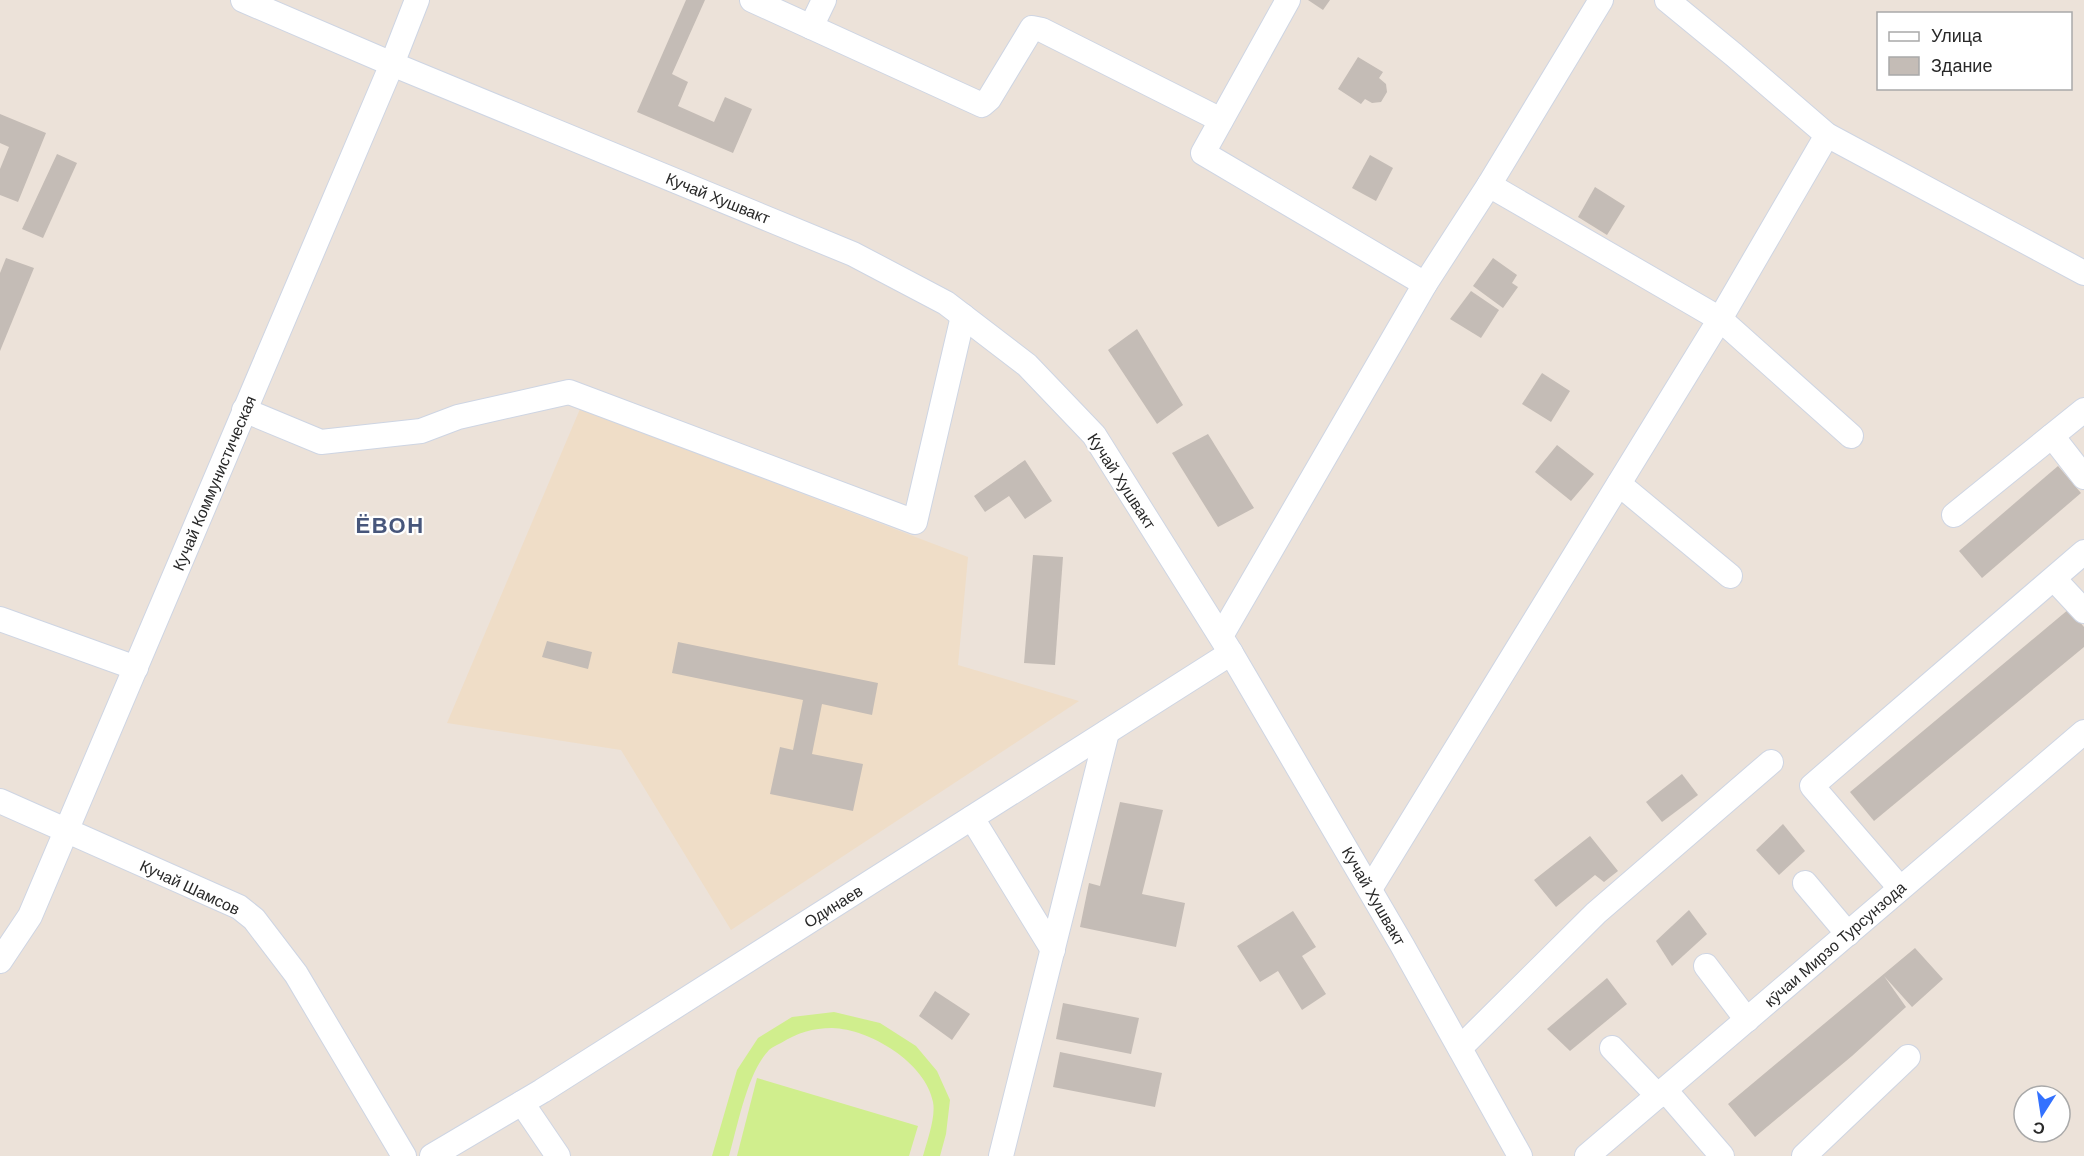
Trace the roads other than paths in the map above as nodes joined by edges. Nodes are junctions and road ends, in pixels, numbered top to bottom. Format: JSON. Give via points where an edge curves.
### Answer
{"nodes":[{"id":1,"x":243,"y":0,"type":"edge"},
{"id":2,"x":417,"y":0,"type":"edge"},
{"id":3,"x":752,"y":0,"type":"edge"},
{"id":4,"x":824,"y":0,"type":"edge"},
{"id":5,"x":1288,"y":0,"type":"edge"},
{"id":6,"x":1601,"y":0,"type":"edge"},
{"id":7,"x":1667,"y":0,"type":"edge"},
{"id":8,"x":811,"y":27,"type":"junction"},
{"id":9,"x":392,"y":64,"type":"junction"},
{"id":10,"x":1221,"y":120,"type":"junction"},
{"id":11,"x":1827,"y":135,"type":"junction"},
{"id":12,"x":1489,"y":185,"type":"junction"},
{"id":13,"x":2084,"y":273,"type":"edge"},
{"id":14,"x":1425,"y":284,"type":"junction"},
{"id":15,"x":963,"y":316,"type":"junction"},
{"id":16,"x":1720,"y":319,"type":"junction"},
{"id":17,"x":244,"y":410,"type":"junction"},
{"id":18,"x":2084,"y":410,"type":"edge"},
{"id":19,"x":1851,"y":436,"type":"dead end"},
{"id":20,"x":2052,"y":436,"type":"junction"},
{"id":21,"x":2084,"y":477,"type":"edge"},
{"id":22,"x":1619,"y":484,"type":"junction"},
{"id":23,"x":1954,"y":515,"type":"dead end"},
{"id":24,"x":2084,"y":552,"type":"edge"},
{"id":25,"x":1731,"y":576,"type":"dead end"},
{"id":26,"x":2054,"y":579,"type":"junction"},
{"id":27,"x":2084,"y":611,"type":"edge"},
{"id":28,"x":0,"y":619,"type":"edge"},
{"id":29,"x":1226,"y":644,"type":"junction"},
{"id":30,"x":136,"y":668,"type":"junction"},
{"id":31,"x":1107,"y":732,"type":"junction"},
{"id":32,"x":2084,"y":732,"type":"edge"},
{"id":33,"x":1771,"y":762,"type":"dead end"},
{"id":34,"x":0,"y":801,"type":"edge"},
{"id":35,"x":972,"y":818,"type":"junction"},
{"id":36,"x":67,"y":831,"type":"junction"},
{"id":37,"x":1805,"y":884,"type":"dead end"},
{"id":38,"x":1900,"y":888,"type":"junction"},
{"id":39,"x":1370,"y":889,"type":"junction"},
{"id":40,"x":1848,"y":934,"type":"junction"},
{"id":41,"x":1053,"y":950,"type":"junction"},
{"id":42,"x":0,"y":961,"type":"edge"},
{"id":43,"x":1706,"y":966,"type":"dead end"},
{"id":44,"x":1747,"y":1020,"type":"junction"},
{"id":45,"x":1460,"y":1048,"type":"junction"},
{"id":46,"x":1612,"y":1048,"type":"dead end"},
{"id":47,"x":1908,"y":1057,"type":"dead end"},
{"id":48,"x":1661,"y":1093,"type":"junction"},
{"id":49,"x":522,"y":1103,"type":"junction"},
{"id":50,"x":404,"y":1156,"type":"edge"},
{"id":51,"x":432,"y":1156,"type":"edge"},
{"id":52,"x":558,"y":1156,"type":"edge"},
{"id":53,"x":1001,"y":1156,"type":"edge"},
{"id":54,"x":1520,"y":1156,"type":"edge"},
{"id":55,"x":1587,"y":1156,"type":"edge"},
{"id":56,"x":1722,"y":1156,"type":"edge"},
{"id":57,"x":1804,"y":1156,"type":"edge"}],
"edges":[{"from":1,"to":9,"type":"street","name":"Кучай Хушвакт"},
{"from":2,"to":9,"type":"street","name":"Кучай Коммунистическая"},
{"from":3,"to":8,"type":"street"},
{"from":4,"to":8,"type":"street"},
{"from":5,"to":10,"type":"street"},
{"from":6,"to":12,"type":"street"},
{"from":7,"to":11,"type":"street"},
{"from":8,"to":10,"type":"street","via":[[981,105],[989,99],[1032,28],[1042,30]]},
{"from":9,"to":15,"type":"street","name":"Кучай Хушвакт","via":[[853,254]]},
{"from":9,"to":17,"type":"street","name":"Кучай Коммунистическая"},
{"from":10,"to":14,"type":"street","via":[[1203,153]]},
{"from":11,"to":13,"type":"street"},
{"from":11,"to":16,"type":"street"},
{"from":12,"to":14,"type":"street"},
{"from":12,"to":16,"type":"street"},
{"from":14,"to":29,"type":"street"},
{"from":15,"to":17,"type":"street","via":[[915,522],[569,392],[458,417],[421,431],[321,442]]},
{"from":15,"to":29,"type":"street","name":"Кучай Хушвакт","via":[[1027,364],[1094,435]]},
{"from":16,"to":19,"type":"street"},
{"from":16,"to":22,"type":"street"},
{"from":17,"to":30,"type":"street","name":"Кучай Коммунистическая"},
{"from":18,"to":20,"type":"street"},
{"from":20,"to":21,"type":"street"},
{"from":20,"to":23,"type":"street"},
{"from":22,"to":25,"type":"street"},
{"from":22,"to":39,"type":"street"},
{"from":24,"to":26,"type":"street"},
{"from":26,"to":27,"type":"street"},
{"from":26,"to":38,"type":"street","via":[[1812,786]]},
{"from":28,"to":30,"type":"street"},
{"from":29,"to":31,"type":"street","name":"Одинаев"},
{"from":29,"to":39,"type":"street","name":"Кучай Хушвакт"},
{"from":30,"to":36,"type":"street","name":"Кучай Коммунистическая"},
{"from":31,"to":35,"type":"street","name":"Одинаев"},
{"from":31,"to":41,"type":"street"},
{"from":32,"to":38,"type":"street","name":"кӯчаи Мирзо Турсунзода"},
{"from":33,"to":45,"type":"street","via":[[1596,913]]},
{"from":34,"to":36,"type":"street","name":"Кучай Шамсов"},
{"from":35,"to":41,"type":"street"},
{"from":35,"to":49,"type":"street","name":"Одинаев"},
{"from":36,"to":42,"type":"street","name":"Кучай Коммунистическая","via":[[30,916]]},
{"from":36,"to":50,"type":"street","name":"Кучай Шамсов","via":[[239,907],[254,920],[296,975]]},
{"from":37,"to":40,"type":"street"},
{"from":38,"to":40,"type":"street","name":"кӯчаи Мирзо Турсунзода"},
{"from":39,"to":45,"type":"street","name":"Кучай Хушвакт"},
{"from":40,"to":44,"type":"street","name":"кӯчаи Мирзо Турсунзода"},
{"from":41,"to":53,"type":"street"},
{"from":43,"to":44,"type":"street"},
{"from":44,"to":48,"type":"street","name":"кӯчаи Мирзо Турсунзода"},
{"from":45,"to":54,"type":"street","name":"Кучай Хушвакт"},
{"from":46,"to":48,"type":"street"},
{"from":47,"to":57,"type":"street"},
{"from":48,"to":55,"type":"street","name":"кӯчаи Мирзо Турсунзода"},
{"from":48,"to":56,"type":"street"},
{"from":49,"to":51,"type":"street","name":"Одинаев"},
{"from":49,"to":52,"type":"street"}]}
